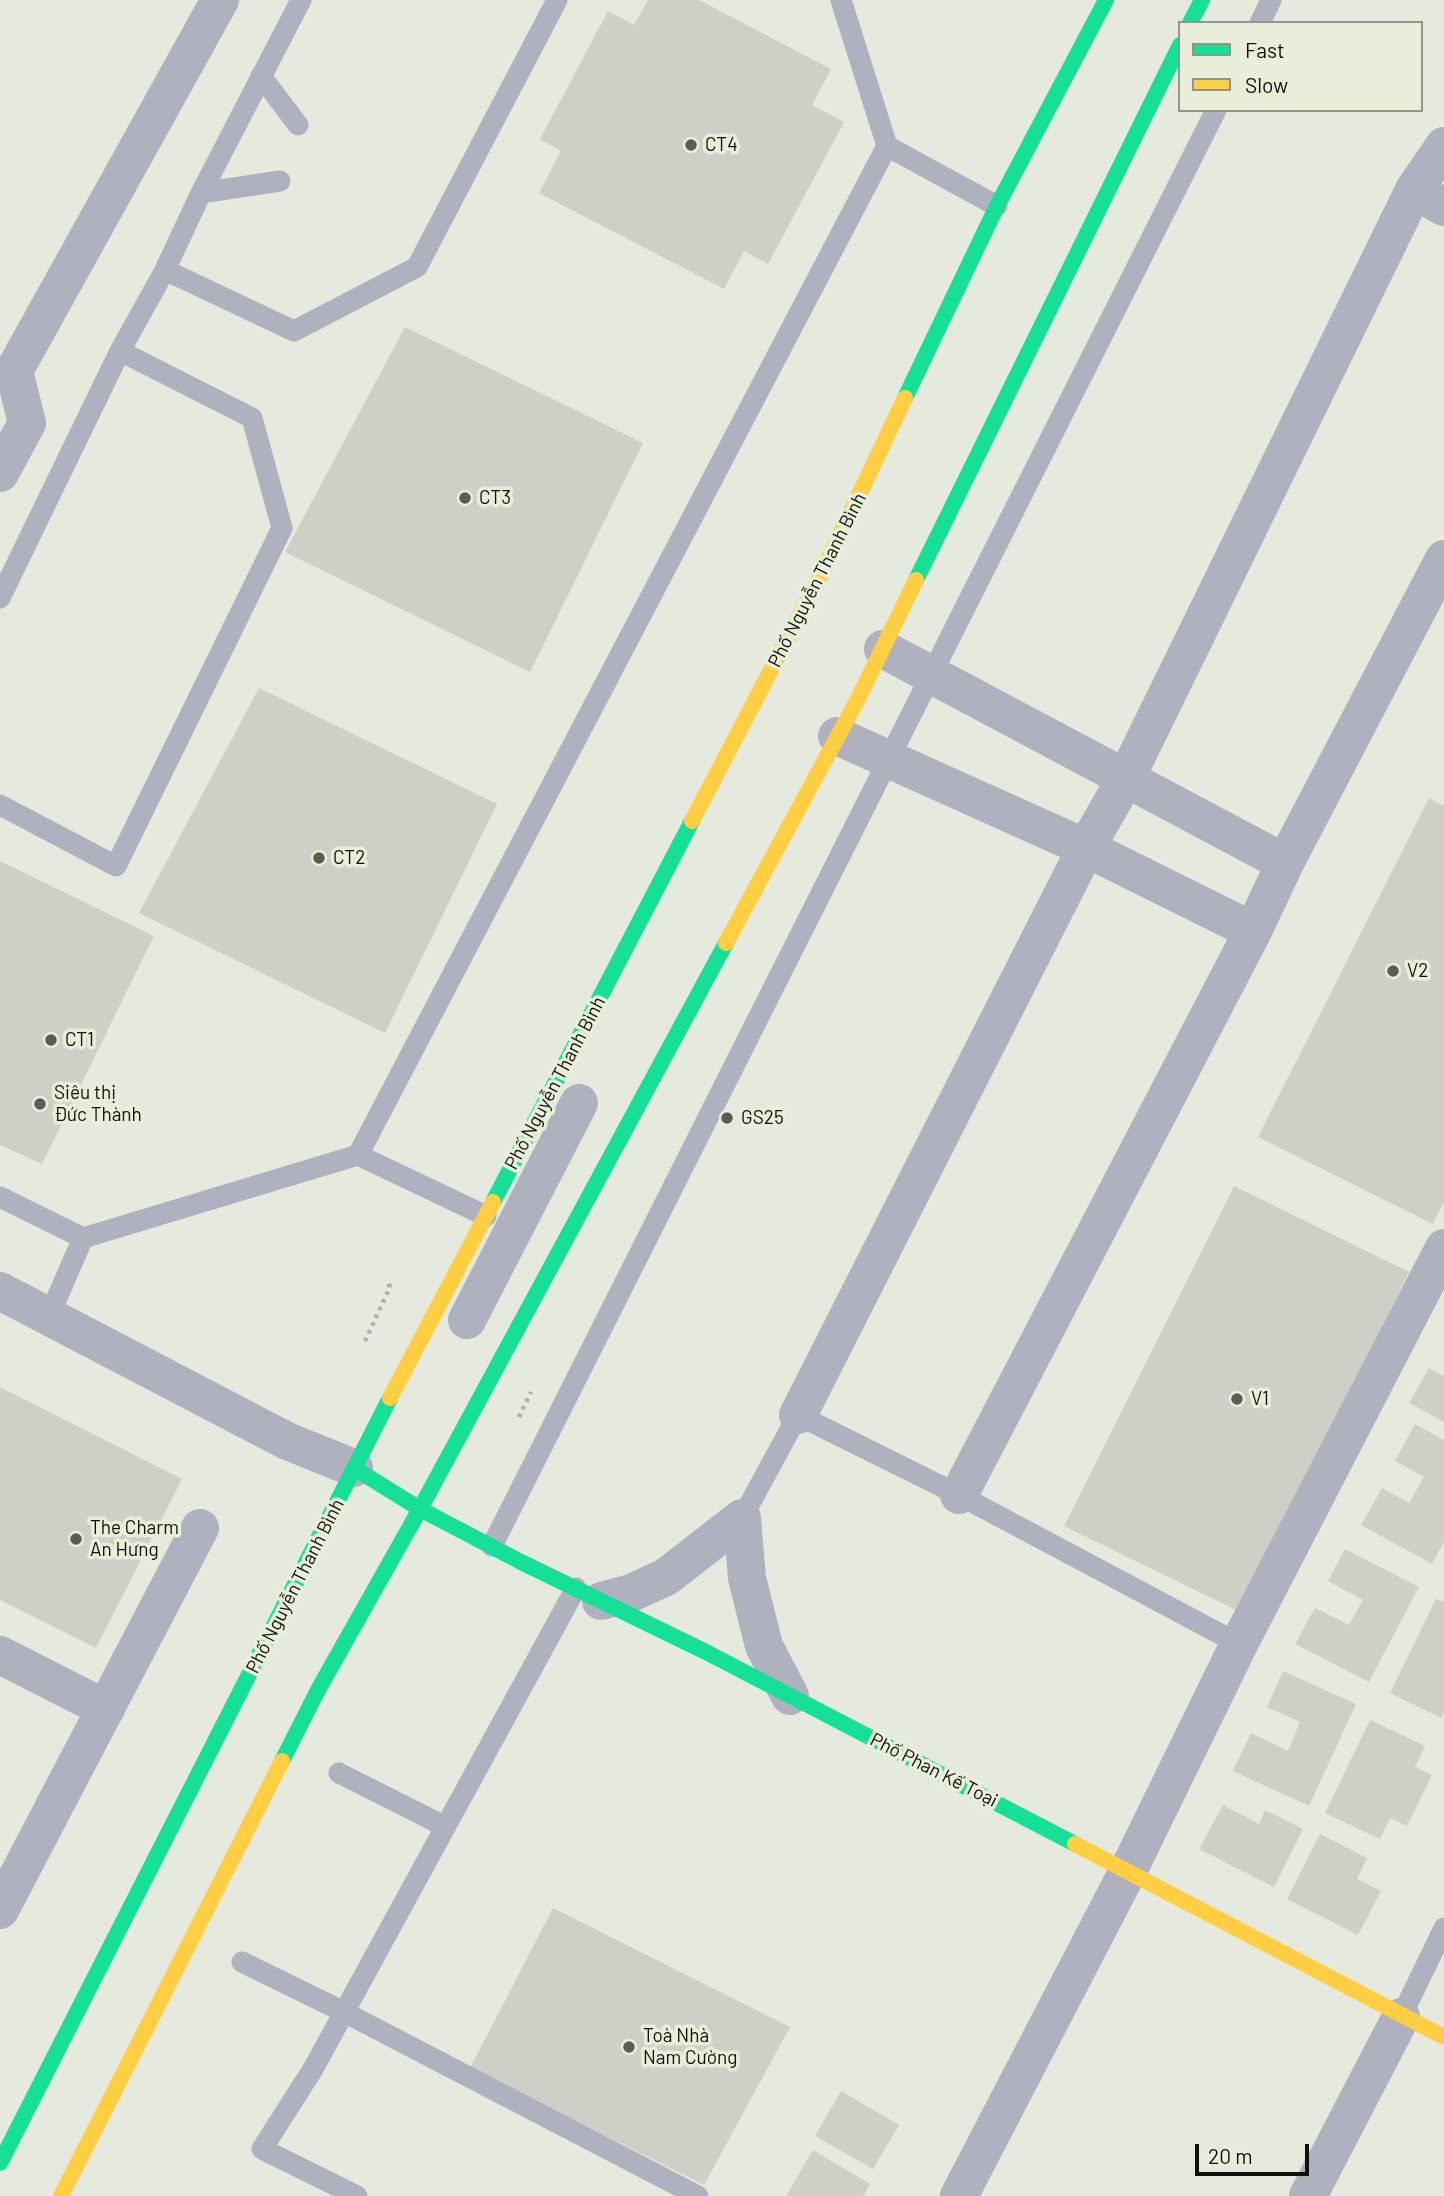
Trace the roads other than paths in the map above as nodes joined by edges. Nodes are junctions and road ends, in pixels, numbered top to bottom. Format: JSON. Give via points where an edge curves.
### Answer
{"nodes":[{"id":1,"x":220,"y":0,"type":"edge"},
{"id":2,"x":301,"y":0,"type":"edge"},
{"id":3,"x":557,"y":0,"type":"edge"},
{"id":4,"x":841,"y":0,"type":"edge"},
{"id":5,"x":1106,"y":0,"type":"edge"},
{"id":6,"x":1202,"y":0,"type":"edge"},
{"id":7,"x":1271,"y":0,"type":"edge"},
{"id":8,"x":1192,"y":21,"type":"edge"},
{"id":9,"x":1261,"y":21,"type":"edge"},
{"id":10,"x":1178,"y":49,"type":"edge"},
{"id":11,"x":261,"y":76,"type":"junction"},
{"id":12,"x":1215,"y":112,"type":"edge"},
{"id":13,"x":298,"y":125,"type":"dead end"},
{"id":14,"x":887,"y":146,"type":"junction"},
{"id":15,"x":1444,"y":146,"type":"edge"},
{"id":16,"x":279,"y":181,"type":"dead end"},
{"id":17,"x":201,"y":193,"type":"junction"},
{"id":18,"x":1429,"y":199,"type":"edge"},
{"id":19,"x":997,"y":206,"type":"junction"},
{"id":20,"x":165,"y":270,"type":"junction"},
{"id":21,"x":120,"y":351,"type":"junction"},
{"id":22,"x":7,"y":375,"type":"edge"},
{"id":23,"x":0,"y":473,"type":"edge"},
{"id":24,"x":1444,"y":559,"type":"edge"},
{"id":25,"x":0,"y":598,"type":"edge"},
{"id":26,"x":883,"y":649,"type":"junction"},
{"id":27,"x":931,"y":675,"type":"junction"},
{"id":28,"x":838,"y":736,"type":"junction"},
{"id":29,"x":889,"y":759,"type":"junction"},
{"id":30,"x":1126,"y":778,"type":"junction"},
{"id":31,"x":0,"y":805,"type":"edge"},
{"id":32,"x":1086,"y":848,"type":"junction"},
{"id":33,"x":1285,"y":863,"type":"junction"},
{"id":34,"x":1253,"y":931,"type":"junction"},
{"id":35,"x":579,"y":1103,"type":"dead end"},
{"id":36,"x":358,"y":1155,"type":"junction"},
{"id":37,"x":0,"y":1196,"type":"edge"},
{"id":38,"x":486,"y":1216,"type":"junction"},
{"id":39,"x":83,"y":1238,"type":"junction"},
{"id":40,"x":1444,"y":1248,"type":"edge"},
{"id":41,"x":0,"y":1291,"type":"edge"},
{"id":42,"x":49,"y":1315,"type":"junction"},
{"id":43,"x":467,"y":1320,"type":"dead end"},
{"id":44,"x":798,"y":1415,"type":"junction"},
{"id":45,"x":354,"y":1468,"type":"junction"},
{"id":46,"x":959,"y":1495,"type":"junction"},
{"id":47,"x":420,"y":1509,"type":"junction"},
{"id":48,"x":742,"y":1518,"type":"junction"},
{"id":49,"x":200,"y":1528,"type":"dead end"},
{"id":50,"x":492,"y":1546,"type":"junction"},
{"id":51,"x":589,"y":1595,"type":"junction"},
{"id":52,"x":1239,"y":1644,"type":"junction"},
{"id":53,"x":0,"y":1655,"type":"edge"},
{"id":54,"x":790,"y":1696,"type":"junction"},
{"id":55,"x":106,"y":1709,"type":"junction"},
{"id":56,"x":339,"y":1773,"type":"dead end"},
{"id":57,"x":444,"y":1826,"type":"junction"},
{"id":58,"x":1128,"y":1871,"type":"junction"},
{"id":59,"x":0,"y":1910,"type":"edge"},
{"id":60,"x":1444,"y":1928,"type":"edge"},
{"id":61,"x":242,"y":1962,"type":"dead end"},
{"id":62,"x":344,"y":2012,"type":"junction"},
{"id":63,"x":1401,"y":2017,"type":"junction"},
{"id":64,"x":1444,"y":2038,"type":"edge"},
{"id":65,"x":0,"y":2163,"type":"edge"},
{"id":66,"x":61,"y":2196,"type":"edge"},
{"id":67,"x":357,"y":2196,"type":"edge"},
{"id":68,"x":698,"y":2196,"type":"edge"},
{"id":69,"x":959,"y":2196,"type":"edge"},
{"id":70,"x":1308,"y":2196,"type":"edge"}],
"edges":[{"from":1,"to":22,"type":"street"},
{"from":2,"to":11,"type":"lane"},
{"from":3,"to":20,"type":"lane","via":[[417,267],[294,331]]},
{"from":4,"to":14,"type":"lane"},
{"from":5,"to":19,"type":"main road","name":"Phố Nguyễn Thanh Bình"},
{"from":6,"to":8,"type":"main road"},
{"from":7,"to":9,"type":"lane"},
{"from":10,"to":26,"type":"main road"},
{"from":11,"to":13,"type":"lane"},
{"from":11,"to":17,"type":"lane"},
{"from":12,"to":27,"type":"lane"},
{"from":14,"to":19,"type":"lane"},
{"from":14,"to":36,"type":"lane"},
{"from":15,"to":18,"type":"street"},
{"from":16,"to":17,"type":"lane"},
{"from":17,"to":20,"type":"lane"},
{"from":18,"to":30,"type":"street"},
{"from":19,"to":38,"type":"main road","name":"Phố Nguyễn Thanh Bình","via":[[824,569]]},
{"from":20,"to":21,"type":"lane"},
{"from":21,"to":25,"type":"lane"},
{"from":21,"to":31,"type":"lane","via":[[251,418],[282,528],[116,866]]},
{"from":22,"to":23,"type":"street","via":[[27,423]]},
{"from":24,"to":33,"type":"street"},
{"from":26,"to":27,"type":"street"},
{"from":26,"to":28,"type":"main road"},
{"from":27,"to":29,"type":"lane"},
{"from":27,"to":30,"type":"street"},
{"from":28,"to":29,"type":"street"},
{"from":28,"to":47,"type":"main road"},
{"from":29,"to":32,"type":"street"},
{"from":29,"to":50,"type":"lane"},
{"from":30,"to":32,"type":"street"},
{"from":30,"to":33,"type":"street"},
{"from":32,"to":34,"type":"street"},
{"from":32,"to":44,"type":"street"},
{"from":33,"to":34,"type":"street"},
{"from":34,"to":46,"type":"street"},
{"from":35,"to":43,"type":"street"},
{"from":36,"to":38,"type":"lane"},
{"from":36,"to":39,"type":"lane"},
{"from":37,"to":39,"type":"lane"},
{"from":38,"to":45,"type":"main road","name":"Phố Nguyễn Thanh Bình"},
{"from":39,"to":42,"type":"lane"},
{"from":40,"to":52,"type":"street"},
{"from":41,"to":42,"type":"street"},
{"from":42,"to":45,"type":"street","via":[[287,1441]]},
{"from":44,"to":46,"type":"lane"},
{"from":44,"to":48,"type":"lane"},
{"from":45,"to":47,"type":"main road","name":"Phố Phan Kế Toại"},
{"from":45,"to":65,"type":"main road","name":"Phố Nguyễn Thanh Bình"},
{"from":46,"to":52,"type":"lane"},
{"from":47,"to":50,"type":"main road","name":"Phố Phan Kế Toại"},
{"from":47,"to":66,"type":"main road","via":[[318,1690]]},
{"from":48,"to":51,"type":"street","via":[[666,1577],[631,1593]]},
{"from":48,"to":54,"type":"street","via":[[747,1578],[761,1634]]},
{"from":49,"to":55,"type":"street"},
{"from":50,"to":51,"type":"main road","name":"Phố Phan Kế Toại"},
{"from":51,"to":54,"type":"main road","name":"Phố Phan Kế Toại"},
{"from":51,"to":57,"type":"lane"},
{"from":52,"to":58,"type":"street"},
{"from":53,"to":55,"type":"street"},
{"from":54,"to":58,"type":"main road","name":"Phố Phan Kế Toại"},
{"from":55,"to":59,"type":"street"},
{"from":56,"to":57,"type":"lane"},
{"from":57,"to":62,"type":"lane"},
{"from":58,"to":63,"type":"main road","name":"Phố Phan Kế Toại"},
{"from":58,"to":69,"type":"street"},
{"from":60,"to":63,"type":"lane"},
{"from":61,"to":62,"type":"lane"},
{"from":62,"to":67,"type":"lane","via":[[262,2149]]},
{"from":62,"to":68,"type":"lane"},
{"from":63,"to":64,"type":"main road","name":"Phố Phan Kế Toại"},
{"from":63,"to":70,"type":"street"}]}
